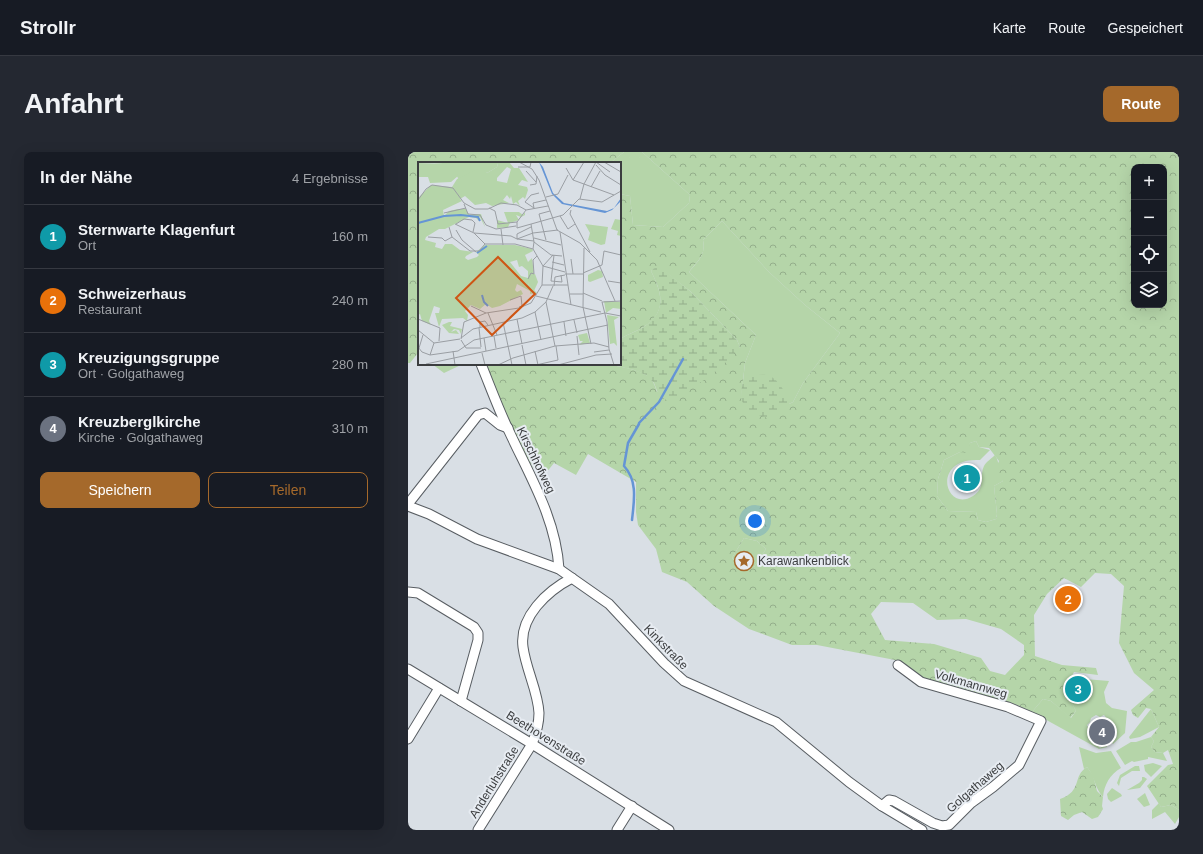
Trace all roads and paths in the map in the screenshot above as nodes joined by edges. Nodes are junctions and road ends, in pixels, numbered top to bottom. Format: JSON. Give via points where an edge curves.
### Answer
{"nodes":[{"id":1,"x":481,"y":365,"type":"edge"},
{"id":2,"x":508,"y":428,"type":"junction"},
{"id":3,"x":408,"y":505,"type":"edge"},
{"id":4,"x":559,"y":569,"type":"junction"},
{"id":5,"x":572,"y":578,"type":"junction"},
{"id":6,"x":408,"y":592,"type":"edge"},
{"id":7,"x":898,"y":665,"type":"dead end"},
{"id":8,"x":408,"y":669,"type":"edge"},
{"id":9,"x":439,"y":688,"type":"junction"},
{"id":10,"x":461,"y":701,"type":"junction"},
{"id":11,"x":1041,"y":721,"type":"joint"},
{"id":12,"x":408,"y":739,"type":"edge"},
{"id":13,"x":532,"y":744,"type":"junction"},
{"id":14,"x":632,"y":806,"type":"junction"},
{"id":15,"x":882,"y":806,"type":"junction"},
{"id":16,"x":478,"y":830,"type":"edge"},
{"id":17,"x":617,"y":830,"type":"edge"},
{"id":18,"x":670,"y":830,"type":"edge"},
{"id":19,"x":922,"y":830,"type":"edge"}],
"edges":[{"from":1,"to":2,"type":"street","name":"Kirschhofweg"},
{"from":2,"to":3,"type":"street","via":[[485,413],[478,415]]},
{"from":2,"to":4,"type":"street","name":"Kirschhofweg","via":[[546,507],[558,549]]},
{"from":3,"to":4,"type":"street","name":"Kinkstraße","via":[[477,539]]},
{"from":4,"to":5,"type":"street","name":"Kinkstraße"},
{"from":5,"to":13,"type":"street","name":"Anderluhstraße","via":[[539,603],[525,625],[523,648],[539,714],[538,728]]},
{"from":5,"to":15,"type":"street","name":"Kinkstraße","via":[[609,604],[664,664],[684,681],[776,722],[843,778]]},
{"from":6,"to":10,"type":"street","via":[[418,593],[474,627],[478,633]]},
{"from":7,"to":11,"type":"street","name":"Volkmannweg","via":[[921,682],[1008,706]]},
{"from":8,"to":9,"type":"street","name":"Beethovenstraße"},
{"from":9,"to":10,"type":"street","name":"Beethovenstraße"},
{"from":9,"to":12,"type":"street"},
{"from":10,"to":13,"type":"street","name":"Beethovenstraße"},
{"from":11,"to":15,"type":"street","name":"Golgathaweg","via":[[1018,765],[971,803],[949,825],[933,823],[894,801],[889,800]]},
{"from":13,"to":14,"type":"street","name":"Beethovenstraße"},
{"from":13,"to":16,"type":"street","name":"Anderluhstraße"},
{"from":14,"to":17,"type":"street"},
{"from":14,"to":18,"type":"street","name":"Beethovenstraße"},
{"from":15,"to":19,"type":"street","name":"Kinkstraße"}]}
